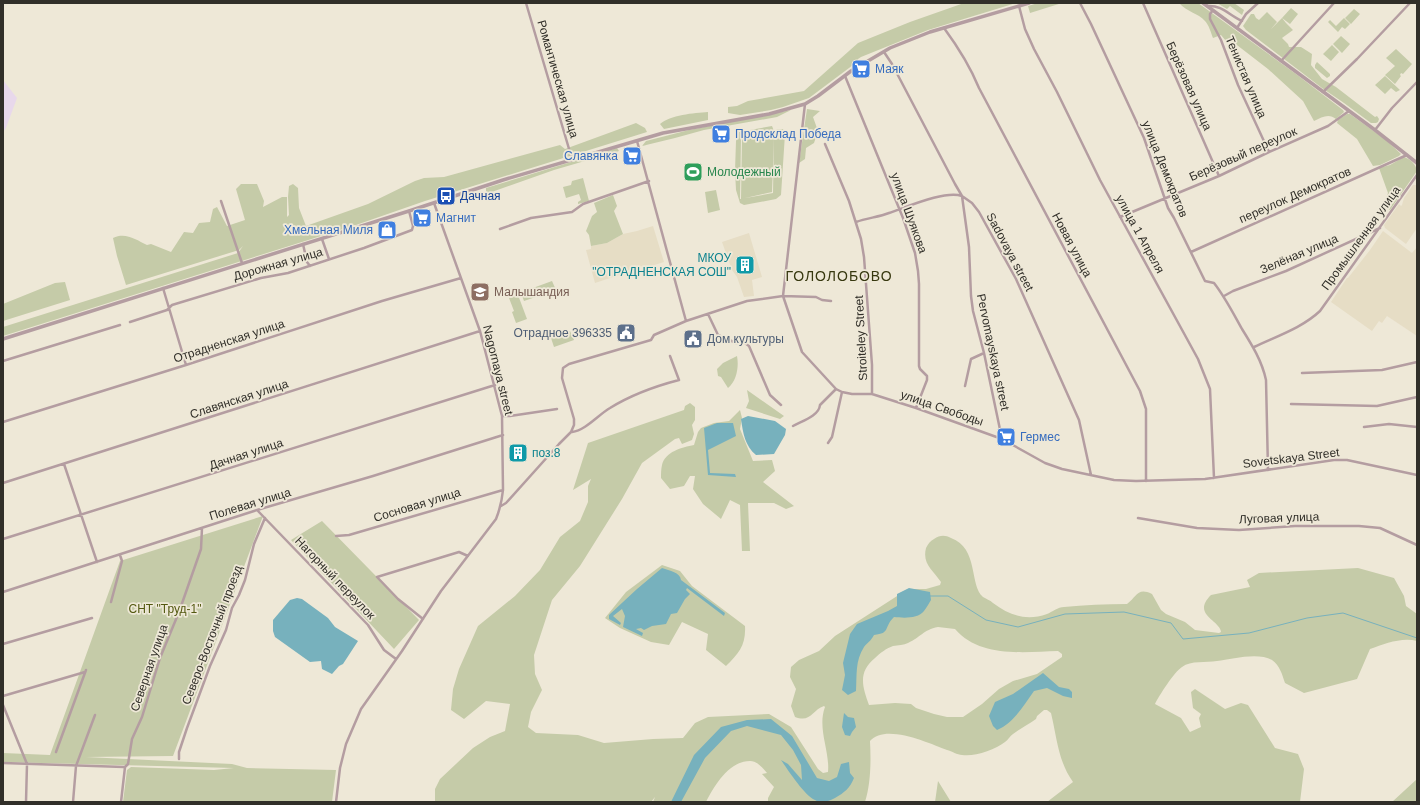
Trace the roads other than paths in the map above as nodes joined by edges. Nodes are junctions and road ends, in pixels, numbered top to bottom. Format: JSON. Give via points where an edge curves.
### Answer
{"nodes":[{"id":1,"x":526,"y":3,"type":"edge"},
{"id":2,"x":1029,"y":3,"type":"edge"},
{"id":3,"x":1080,"y":3,"type":"edge"},
{"id":4,"x":1143,"y":3,"type":"edge"},
{"id":5,"x":1203,"y":3,"type":"edge"},
{"id":6,"x":1258,"y":3,"type":"edge"},
{"id":7,"x":1334,"y":3,"type":"edge"},
{"id":8,"x":1410,"y":3,"type":"edge"},
{"id":9,"x":1019,"y":6,"type":"junction"},
{"id":10,"x":1207,"y":6,"type":"junction"},
{"id":11,"x":1213,"y":10,"type":"junction"},
{"id":12,"x":1242,"y":21,"type":"junction"},
{"id":13,"x":944,"y":28,"type":"junction"},
{"id":14,"x":1237,"y":28,"type":"junction"},
{"id":15,"x":884,"y":52,"type":"junction"},
{"id":16,"x":1281,"y":60,"type":"junction"},
{"id":17,"x":845,"y":76,"type":"junction"},
{"id":18,"x":1417,"y":82,"type":"edge"},
{"id":19,"x":1323,"y":92,"type":"junction"},
{"id":20,"x":805,"y":104,"type":"junction"},
{"id":21,"x":1349,"y":111,"type":"junction"},
{"id":22,"x":1375,"y":130,"type":"junction"},
{"id":23,"x":637,"y":140,"type":"junction"},
{"id":24,"x":825,"y":144,"type":"dead end"},
{"id":25,"x":1269,"y":152,"type":"junction"},
{"id":26,"x":1407,"y":154,"type":"junction"},
{"id":27,"x":572,"y":159,"type":"junction"},
{"id":28,"x":1417,"y":162,"type":"edge"},
{"id":29,"x":1417,"y":175,"type":"edge"},
{"id":30,"x":1219,"y":176,"type":"junction"},
{"id":31,"x":649,"y":181,"type":"junction"},
{"id":32,"x":962,"y":196,"type":"junction"},
{"id":33,"x":1165,"y":198,"type":"junction"},
{"id":34,"x":221,"y":201,"type":"dead end"},
{"id":35,"x":434,"y":203,"type":"junction"},
{"id":36,"x":900,"y":209,"type":"junction"},
{"id":37,"x":409,"y":211,"type":"junction"},
{"id":38,"x":1120,"y":217,"type":"junction"},
{"id":39,"x":856,"y":222,"type":"junction"},
{"id":40,"x":1381,"y":228,"type":"junction"},
{"id":41,"x":500,"y":229,"type":"dead end"},
{"id":42,"x":322,"y":238,"type":"junction"},
{"id":43,"x":303,"y":244,"type":"junction"},
{"id":44,"x":1191,"y":252,"type":"junction"},
{"id":45,"x":328,"y":259,"type":"junction"},
{"id":46,"x":242,"y":263,"type":"junction"},
{"id":47,"x":310,"y":266,"type":"junction"},
{"id":48,"x":462,"y":278,"type":"junction"},
{"id":49,"x":163,"y":288,"type":"junction"},
{"id":50,"x":783,"y":296,"type":"junction"},
{"id":51,"x":1224,"y":296,"type":"junction"},
{"id":52,"x":831,"y":301,"type":"dead end"},
{"id":53,"x":170,"y":308,"type":"junction"},
{"id":54,"x":708,"y":314,"type":"junction"},
{"id":55,"x":686,"y":321,"type":"junction"},
{"id":56,"x":130,"y":322,"type":"dead end"},
{"id":57,"x":120,"y":325,"type":"dead end"},
{"id":58,"x":480,"y":331,"type":"junction"},
{"id":59,"x":3,"y":339,"type":"edge"},
{"id":60,"x":1254,"y":347,"type":"junction"},
{"id":61,"x":984,"y":353,"type":"junction"},
{"id":62,"x":670,"y":356,"type":"dead end"},
{"id":63,"x":3,"y":361,"type":"edge"},
{"id":64,"x":1417,"y":362,"type":"edge"},
{"id":65,"x":186,"y":365,"type":"junction"},
{"id":66,"x":1302,"y":373,"type":"dead end"},
{"id":67,"x":495,"y":385,"type":"junction"},
{"id":68,"x":965,"y":386,"type":"dead end"},
{"id":69,"x":836,"y":389,"type":"junction"},
{"id":70,"x":842,"y":392,"type":"junction"},
{"id":71,"x":872,"y":394,"type":"junction"},
{"id":72,"x":1417,"y":397,"type":"edge"},
{"id":73,"x":1292,"y":404,"type":"dead end"},
{"id":74,"x":781,"y":405,"type":"dead end"},
{"id":75,"x":916,"y":408,"type":"junction"},
{"id":76,"x":557,"y":409,"type":"dead end"},
{"id":77,"x":502,"y":416,"type":"junction"},
{"id":78,"x":3,"y":422,"type":"edge"},
{"id":79,"x":793,"y":426,"type":"dead end"},
{"id":80,"x":1364,"y":427,"type":"dead end"},
{"id":81,"x":1417,"y":427,"type":"edge"},
{"id":82,"x":571,"y":432,"type":"junction"},
{"id":83,"x":503,"y":435,"type":"junction"},
{"id":84,"x":1002,"y":439,"type":"junction"},
{"id":85,"x":828,"y":443,"type":"dead end"},
{"id":86,"x":64,"y":464,"type":"junction"},
{"id":87,"x":1268,"y":470,"type":"junction"},
{"id":88,"x":1091,"y":475,"type":"junction"},
{"id":89,"x":1417,"y":475,"type":"edge"},
{"id":90,"x":1214,"y":478,"type":"junction"},
{"id":91,"x":1146,"y":481,"type":"junction"},
{"id":92,"x":3,"y":483,"type":"edge"},
{"id":93,"x":503,"y":490,"type":"junction"},
{"id":94,"x":501,"y":507,"type":"junction"},
{"id":95,"x":257,"y":510,"type":"junction"},
{"id":96,"x":81,"y":515,"type":"junction"},
{"id":97,"x":265,"y":518,"type":"junction"},
{"id":98,"x":1138,"y":518,"type":"dead end"},
{"id":99,"x":202,"y":528,"type":"junction"},
{"id":100,"x":336,"y":536,"type":"dead end"},
{"id":101,"x":3,"y":539,"type":"edge"},
{"id":102,"x":1417,"y":545,"type":"edge"},
{"id":103,"x":120,"y":555,"type":"junction"},
{"id":104,"x":468,"y":556,"type":"junction"},
{"id":105,"x":97,"y":562,"type":"junction"},
{"id":106,"x":3,"y":592,"type":"edge"},
{"id":107,"x":111,"y":602,"type":"dead end"},
{"id":108,"x":92,"y":618,"type":"dead end"},
{"id":109,"x":422,"y":619,"type":"junction"},
{"id":110,"x":3,"y":644,"type":"edge"},
{"id":111,"x":396,"y":659,"type":"junction"},
{"id":112,"x":3,"y":696,"type":"edge"},
{"id":113,"x":3,"y":705,"type":"edge"},
{"id":114,"x":95,"y":715,"type":"dead end"},
{"id":115,"x":56,"y":752,"type":"dead end"},
{"id":116,"x":179,"y":759,"type":"dead end"},
{"id":117,"x":3,"y":763,"type":"edge"},
{"id":118,"x":27,"y":764,"type":"junction"},
{"id":119,"x":76,"y":766,"type":"junction"},
{"id":120,"x":124,"y":767,"type":"junction"},
{"id":121,"x":26,"y":802,"type":"edge"},
{"id":122,"x":73,"y":802,"type":"edge"},
{"id":123,"x":121,"y":802,"type":"edge"},
{"id":124,"x":336,"y":802,"type":"edge"}],
"edges":[{"from":1,"to":27,"type":"street","name":"Романтическая улица"},
{"from":2,"to":9,"type":"street"},
{"from":3,"to":33,"type":"street","name":"улица Демократов","via":[[1144,138]]},
{"from":4,"to":30,"type":"street","name":"Берёзовая улица"},
{"from":5,"to":10,"type":"street"},
{"from":6,"to":12,"type":"street"},
{"from":7,"to":16,"type":"street"},
{"from":8,"to":19,"type":"street"},
{"from":9,"to":13,"type":"street"},
{"from":9,"to":38,"type":"street","name":"улица 1 Апреля","via":[[1034,49]]},
{"from":10,"to":11,"type":"street"},
{"from":10,"to":12,"type":"street","via":[[1218,7]]},
{"from":11,"to":14,"type":"street"},
{"from":11,"to":25,"type":"street","name":"Тенистая улица","via":[[1210,19]]},
{"from":12,"to":14,"type":"street"},
{"from":13,"to":15,"type":"street"},
{"from":13,"to":91,"type":"street","name":"Новая улица","via":[[970,67],[1140,391],[1146,409]]},
{"from":14,"to":16,"type":"street"},
{"from":15,"to":17,"type":"street"},
{"from":15,"to":32,"type":"street","name":"Sadovaya street"},
{"from":16,"to":19,"type":"street"},
{"from":17,"to":20,"type":"street"},
{"from":17,"to":36,"type":"street","name":"улица Шуякова"},
{"from":18,"to":22,"type":"street"},
{"from":19,"to":21,"type":"street"},
{"from":20,"to":23,"type":"street","via":[[769,114]]},
{"from":20,"to":50,"type":"street"},
{"from":21,"to":22,"type":"street"},
{"from":21,"to":25,"type":"street","name":"Берёзовый переулок","via":[[1328,126]]},
{"from":22,"to":26,"type":"street"},
{"from":23,"to":27,"type":"street"},
{"from":23,"to":31,"type":"street"},
{"from":24,"to":39,"type":"street","name":"Stroiteley Street"},
{"from":25,"to":30,"type":"street","name":"Берёзовый переулок"},
{"from":26,"to":28,"type":"street"},
{"from":26,"to":44,"type":"street","name":"переулок Демократов"},
{"from":27,"to":35,"type":"street"},
{"from":29,"to":40,"type":"street","name":"Промышленная улица"},
{"from":30,"to":33,"type":"street","name":"Берёзовый переулок"},
{"from":31,"to":41,"type":"street","via":[[583,204],[572,212],[531,218]]},
{"from":31,"to":55,"type":"street"},
{"from":32,"to":36,"type":"street","via":[[946,195]]},
{"from":32,"to":61,"type":"street","name":"Pervomayskaya street","via":[[969,247],[973,311]]},
{"from":32,"to":88,"type":"street","name":"Sadovaya street","via":[[980,212],[1016,280],[1079,420]]},
{"from":33,"to":38,"type":"street","name":"Берёзовый переулок"},
{"from":33,"to":44,"type":"street","name":"улица Демократов"},
{"from":34,"to":46,"type":"street"},
{"from":35,"to":37,"type":"street"},
{"from":35,"to":48,"type":"street","name":"Nagornaya street"},
{"from":36,"to":39,"type":"street"},
{"from":36,"to":75,"type":"street","name":"улица Шуякова","via":[[917,262],[919,366],[927,376]]},
{"from":37,"to":42,"type":"street"},
{"from":37,"to":45,"type":"street","name":"Дорожная улица","via":[[412,230]]},
{"from":38,"to":90,"type":"street","name":"улица 1 Апреля","via":[[1198,359],[1210,389]]},
{"from":39,"to":71,"type":"street","name":"Stroiteley Street","via":[[864,257]]},
{"from":40,"to":51,"type":"street","name":"Зелёная улица"},
{"from":40,"to":60,"type":"street","name":"Промышленная улица","via":[[1312,319]]},
{"from":42,"to":43,"type":"street"},
{"from":42,"to":45,"type":"street"},
{"from":43,"to":46,"type":"street"},
{"from":43,"to":47,"type":"street"},
{"from":44,"to":51,"type":"street","name":"улица Демократов","via":[[1205,281],[1214,283]]},
{"from":45,"to":47,"type":"street","name":"Дорожная улица"},
{"from":46,"to":49,"type":"street"},
{"from":47,"to":53,"type":"street","name":"Дорожная улица","via":[[261,278],[172,305]]},
{"from":48,"to":58,"type":"street","name":"Nagornaya street"},
{"from":48,"to":65,"type":"street","name":"Отрадненская улица","via":[[382,301]]},
{"from":49,"to":53,"type":"street"},
{"from":49,"to":59,"type":"street"},
{"from":50,"to":52,"type":"street","via":[[816,297]]},
{"from":50,"to":54,"type":"street","via":[[747,301]]},
{"from":50,"to":69,"type":"street","via":[[802,352]]},
{"from":51,"to":60,"type":"street","name":"улица Демократов"},
{"from":53,"to":56,"type":"street","name":"Дорожная улица"},
{"from":53,"to":65,"type":"street"},
{"from":54,"to":55,"type":"street"},
{"from":54,"to":74,"type":"street","via":[[718,335],[749,346],[770,395]]},
{"from":55,"to":82,"type":"street","via":[[654,334],[651,340],[563,368],[562,378],[574,419]]},
{"from":57,"to":63,"type":"street"},
{"from":58,"to":67,"type":"street","name":"Nagornaya street"},
{"from":58,"to":86,"type":"street","name":"Славянская улица"},
{"from":60,"to":87,"type":"street","name":"улица Демократов","via":[[1266,380]]},
{"from":61,"to":68,"type":"street","via":[[971,359]]},
{"from":61,"to":84,"type":"street","name":"Pervomayskaya street"},
{"from":62,"to":82,"type":"street","via":[[679,380],[610,407],[579,431]]},
{"from":64,"to":66,"type":"street","via":[[1382,370]]},
{"from":65,"to":78,"type":"street","name":"Отрадненская улица"},
{"from":67,"to":77,"type":"street","name":"Nagornaya street"},
{"from":67,"to":96,"type":"street","name":"Дачная улица"},
{"from":69,"to":70,"type":"street"},
{"from":69,"to":79,"type":"street","via":[[820,405],[816,413]]},
{"from":70,"to":71,"type":"street","name":"улица Свободы"},
{"from":70,"to":85,"type":"street","via":[[832,437]]},
{"from":71,"to":75,"type":"street","name":"улица Свободы"},
{"from":72,"to":73,"type":"street","via":[[1377,406]]},
{"from":75,"to":84,"type":"street","name":"улица Свободы"},
{"from":76,"to":77,"type":"street"},
{"from":77,"to":83,"type":"street","name":"Nagornaya street"},
{"from":80,"to":81,"type":"street","via":[[1389,424]]},
{"from":82,"to":94,"type":"street"},
{"from":83,"to":93,"type":"street","name":"Nagornaya street"},
{"from":83,"to":95,"type":"street","name":"Полевая улица"},
{"from":84,"to":88,"type":"street","name":"улица Свободы","via":[[1045,463]]},
{"from":86,"to":92,"type":"street","name":"Славянская улица"},
{"from":86,"to":96,"type":"street"},
{"from":87,"to":89,"type":"street","name":"Sovetskaya Street","via":[[1347,460]]},
{"from":87,"to":90,"type":"street","name":"Sovetskaya Street"},
{"from":88,"to":91,"type":"street","name":"улица Свободы","via":[[1114,480]]},
{"from":90,"to":91,"type":"street","name":"улица Свободы"},
{"from":93,"to":94,"type":"street","name":"Nagornaya street"},
{"from":93,"to":100,"type":"street","name":"Сосновая улица","via":[[349,535]]},
{"from":94,"to":104,"type":"street","name":"Nagornaya street","via":[[496,519]]},
{"from":95,"to":97,"type":"street","name":"Нагорный переулок"},
{"from":95,"to":99,"type":"street","name":"Полевая улица"},
{"from":96,"to":101,"type":"street","name":"Дачная улица"},
{"from":96,"to":105,"type":"street"},
{"from":97,"to":111,"type":"street","name":"Нагорный переулок","via":[[368,625],[384,650]]},
{"from":97,"to":116,"type":"street","name":"Северо-Восточный проезд","via":[[254,544],[245,580],[187,728]]},
{"from":98,"to":102,"type":"street","name":"Луговая улица","via":[[1197,528],[1239,530],[1295,526],[1380,528]]},
{"from":99,"to":103,"type":"street","name":"Полевая улица"},
{"from":99,"to":120,"type":"street","name":"Северная улица","via":[[202,549],[160,658],[142,717],[132,739],[128,764]]},
{"from":103,"to":105,"type":"street","name":"Полевая улица"},
{"from":103,"to":107,"type":"street","via":[[122,560]]},
{"from":104,"to":109,"type":"street","name":"Nagornaya street"},
{"from":104,"to":109,"type":"street","via":[[459,552],[377,577]]},
{"from":105,"to":106,"type":"street","name":"Полевая улица"},
{"from":108,"to":110,"type":"street"},
{"from":109,"to":111,"type":"street","name":"Nagornaya street"},
{"from":111,"to":124,"type":"street","name":"Nagornaya street","via":[[361,709],[346,744]]},
{"from":112,"to":115,"type":"street","via":[[86,671]]},
{"from":113,"to":118,"type":"street"},
{"from":114,"to":119,"type":"street"},
{"from":117,"to":118,"type":"street"},
{"from":118,"to":119,"type":"street"},
{"from":118,"to":121,"type":"street"},
{"from":119,"to":120,"type":"street"},
{"from":119,"to":122,"type":"street"},
{"from":120,"to":123,"type":"street","name":"Северная улица"}]}
